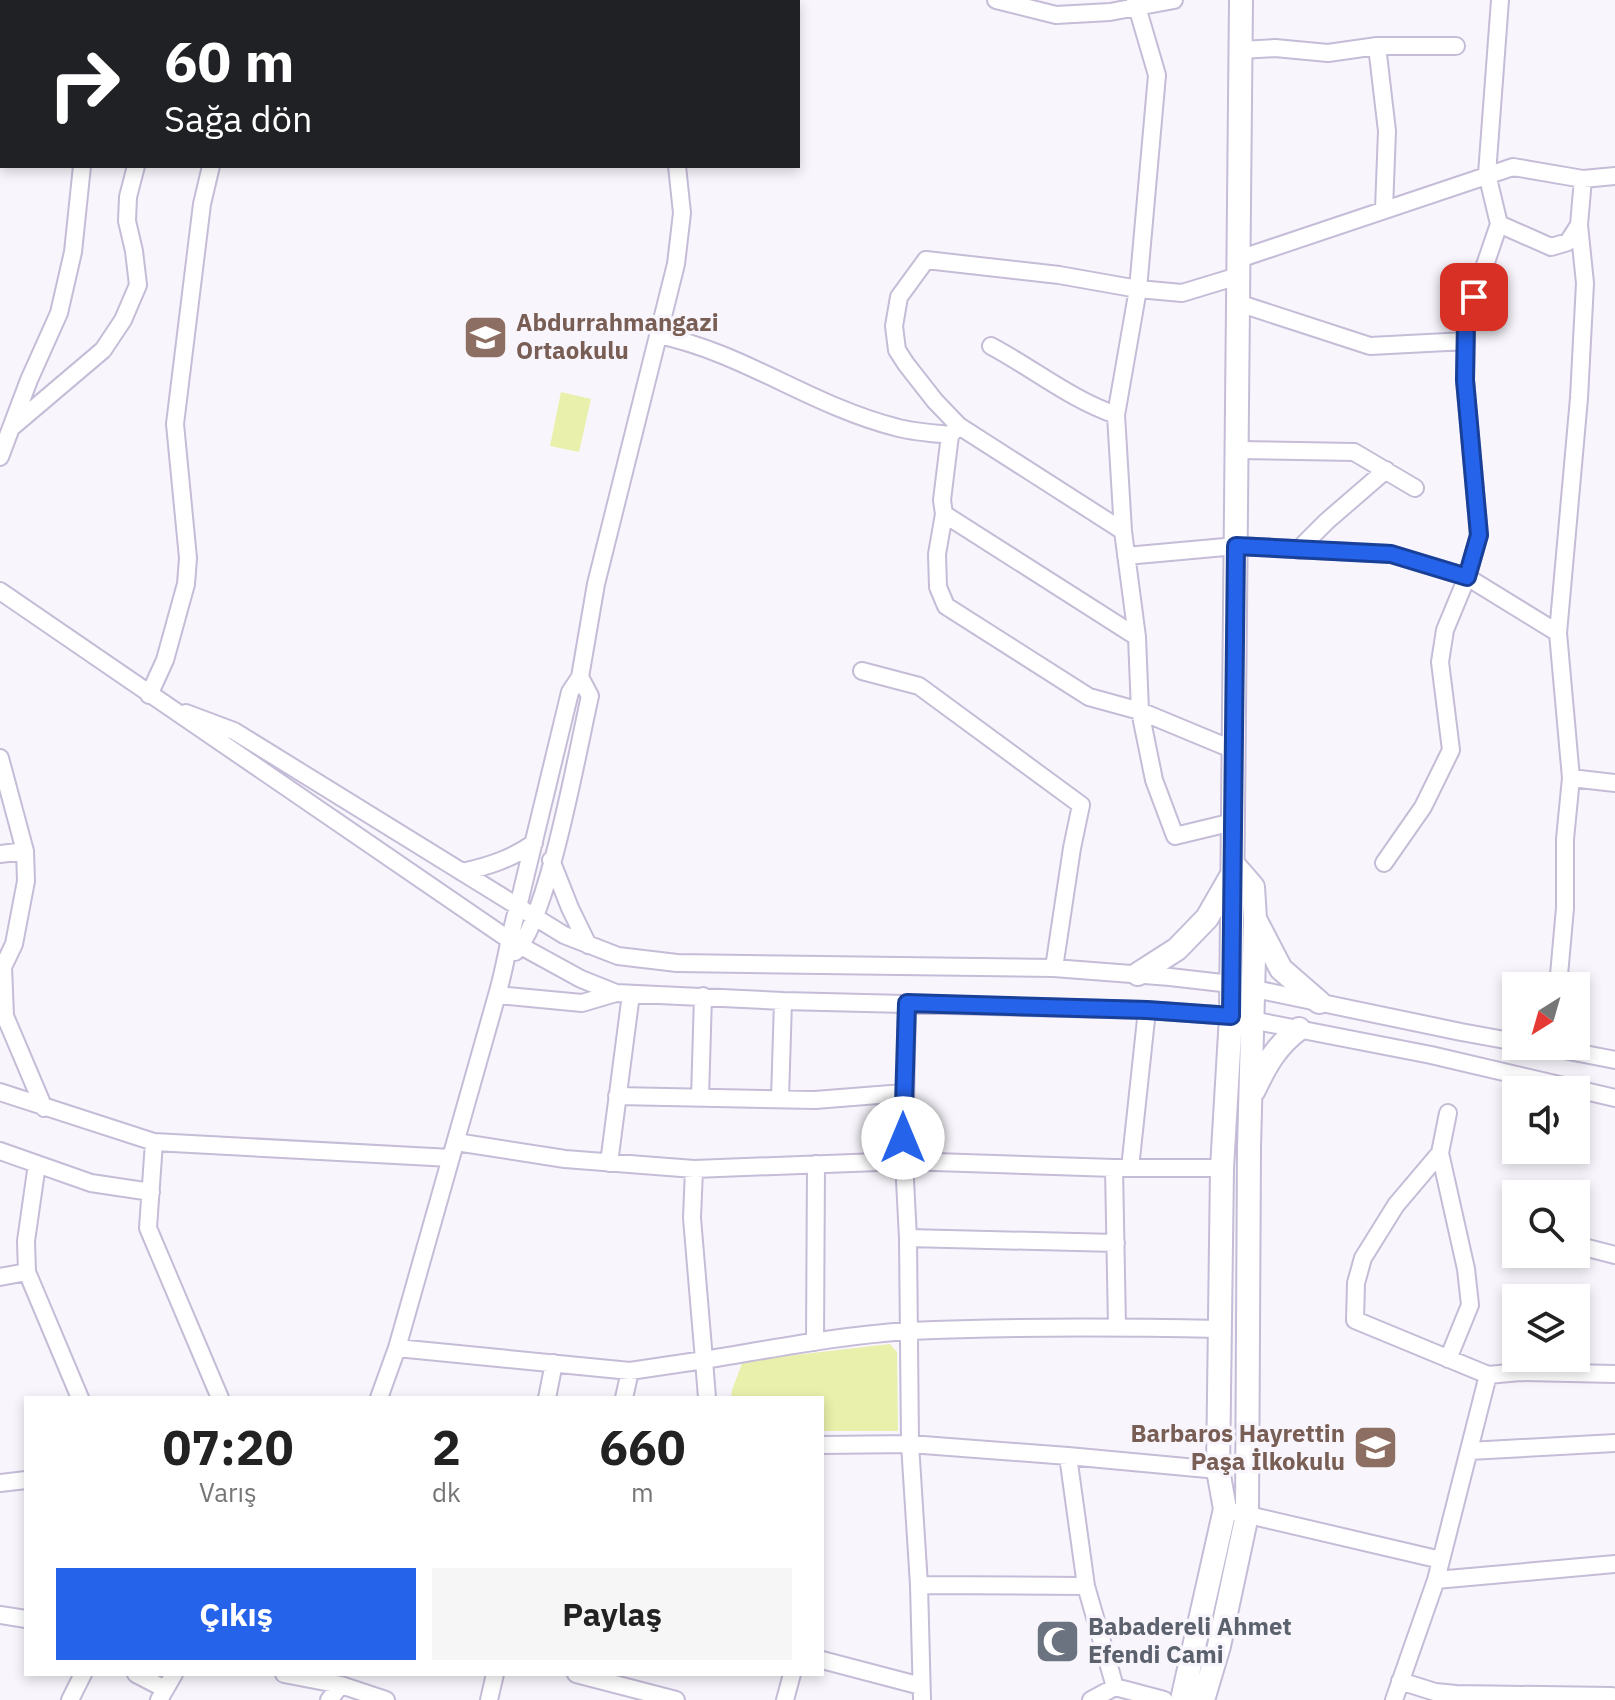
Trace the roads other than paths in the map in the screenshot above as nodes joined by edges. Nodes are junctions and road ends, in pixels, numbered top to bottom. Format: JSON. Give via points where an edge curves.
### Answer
{"nodes":[{"id":1,"x":996,"y":0,"type":"edge"},
{"id":2,"x":1174,"y":0,"type":"edge"},
{"id":3,"x":1241,"y":0,"type":"edge"},
{"id":4,"x":1500,"y":0,"type":"edge"},
{"id":5,"x":1136,"y":4,"type":"edge"},
{"id":6,"x":1377,"y":46,"type":"junction"},
{"id":7,"x":1456,"y":46,"type":"dead end"},
{"id":8,"x":1240,"y":50,"type":"junction"},
{"id":9,"x":82,"y":168,"type":"edge"},
{"id":10,"x":135,"y":168,"type":"edge"},
{"id":11,"x":211,"y":168,"type":"edge"},
{"id":12,"x":677,"y":168,"type":"edge"},
{"id":13,"x":1487,"y":174,"type":"junction"},
{"id":14,"x":1615,"y":176,"type":"edge"},
{"id":15,"x":1583,"y":179,"type":"junction"},
{"id":16,"x":1384,"y":209,"type":"junction"},
{"id":17,"x":1499,"y":224,"type":"junction"},
{"id":18,"x":1579,"y":225,"type":"junction"},
{"id":19,"x":1238,"y":267,"type":"junction"},
{"id":20,"x":1138,"y":289,"type":"junction"},
{"id":21,"x":1238,"y":303,"type":"junction"},
{"id":22,"x":658,"y":335,"type":"junction"},
{"id":23,"x":1466,"y":341,"type":"junction"},
{"id":24,"x":991,"y":346,"type":"dead end"},
{"id":25,"x":1116,"y":415,"type":"junction"},
{"id":26,"x":11,"y":428,"type":"junction"},
{"id":27,"x":954,"y":430,"type":"junction"},
{"id":28,"x":1237,"y":450,"type":"junction"},
{"id":29,"x":0,"y":457,"type":"edge"},
{"id":30,"x":1386,"y":470,"type":"junction"},
{"id":31,"x":1415,"y":488,"type":"dead end"},
{"id":32,"x":944,"y":514,"type":"junction"},
{"id":33,"x":1123,"y":531,"type":"junction"},
{"id":34,"x":1236,"y":546,"type":"junction"},
{"id":35,"x":1298,"y":550,"type":"junction"},
{"id":36,"x":1126,"y":556,"type":"junction"},
{"id":37,"x":1467,"y":577,"type":"junction"},
{"id":38,"x":0,"y":591,"type":"edge"},
{"id":39,"x":1558,"y":633,"type":"junction"},
{"id":40,"x":1137,"y":637,"type":"junction"},
{"id":41,"x":862,"y":671,"type":"dead end"},
{"id":42,"x":580,"y":677,"type":"junction"},
{"id":43,"x":155,"y":699,"type":"junction"},
{"id":44,"x":1140,"y":711,"type":"junction"},
{"id":45,"x":1234,"y":750,"type":"junction"},
{"id":46,"x":1,"y":763,"type":"edge"},
{"id":47,"x":1571,"y":778,"type":"junction"},
{"id":48,"x":1615,"y":783,"type":"edge"},
{"id":49,"x":1233,"y":822,"type":"junction"},
{"id":50,"x":534,"y":843,"type":"junction"},
{"id":51,"x":25,"y":851,"type":"junction"},
{"id":52,"x":0,"y":854,"type":"edge"},
{"id":53,"x":551,"y":860,"type":"junction"},
{"id":54,"x":1384,"y":863,"type":"dead end"},
{"id":55,"x":1233,"y":869,"type":"junction"},
{"id":56,"x":462,"y":872,"type":"junction"},
{"id":57,"x":518,"y":907,"type":"junction"},
{"id":58,"x":535,"y":917,"type":"junction"},
{"id":59,"x":1255,"y":919,"type":"junction"},
{"id":60,"x":514,"y":943,"type":"junction"},
{"id":61,"x":588,"y":945,"type":"junction"},
{"id":62,"x":1054,"y":968,"type":"junction"},
{"id":63,"x":1559,"y":972,"type":"edge"},
{"id":64,"x":1138,"y":974,"type":"junction"},
{"id":65,"x":1242,"y":986,"type":"junction"},
{"id":66,"x":624,"y":994,"type":"junction"},
{"id":67,"x":497,"y":995,"type":"junction"},
{"id":68,"x":703,"y":996,"type":"junction"},
{"id":69,"x":783,"y":1001,"type":"junction"},
{"id":70,"x":1319,"y":1002,"type":"junction"},
{"id":71,"x":907,"y":1003,"type":"junction"},
{"id":72,"x":1147,"y":1010,"type":"junction"},
{"id":73,"x":1241,"y":1018,"type":"junction"},
{"id":74,"x":1299,"y":1029,"type":"junction"},
{"id":75,"x":1502,"y":1039,"type":"edge"},
{"id":76,"x":1590,"y":1055,"type":"edge"},
{"id":77,"x":1615,"y":1060,"type":"edge"},
{"id":78,"x":0,"y":1092,"type":"edge"},
{"id":79,"x":903,"y":1093,"type":"junction"},
{"id":80,"x":617,"y":1096,"type":"junction"},
{"id":81,"x":700,"y":1098,"type":"junction"},
{"id":82,"x":1250,"y":1098,"type":"junction"},
{"id":83,"x":1615,"y":1098,"type":"edge"},
{"id":84,"x":780,"y":1099,"type":"junction"},
{"id":85,"x":44,"y":1108,"type":"junction"},
{"id":86,"x":1448,"y":1113,"type":"dead end"},
{"id":87,"x":154,"y":1142,"type":"junction"},
{"id":88,"x":454,"y":1150,"type":"junction"},
{"id":89,"x":0,"y":1151,"type":"edge"},
{"id":90,"x":1440,"y":1153,"type":"junction"},
{"id":91,"x":904,"y":1161,"type":"junction"},
{"id":92,"x":609,"y":1163,"type":"junction"},
{"id":93,"x":37,"y":1164,"type":"junction"},
{"id":94,"x":816,"y":1164,"type":"junction"},
{"id":95,"x":1122,"y":1168,"type":"junction"},
{"id":96,"x":1222,"y":1168,"type":"junction"},
{"id":97,"x":694,"y":1169,"type":"junction"},
{"id":98,"x":151,"y":1192,"type":"junction"},
{"id":99,"x":908,"y":1238,"type":"junction"},
{"id":100,"x":1116,"y":1243,"type":"junction"},
{"id":101,"x":1590,"y":1249,"type":"edge"},
{"id":102,"x":1615,"y":1255,"type":"edge"},
{"id":103,"x":27,"y":1272,"type":"junction"},
{"id":104,"x":0,"y":1277,"type":"edge"},
{"id":105,"x":1117,"y":1327,"type":"junction"},
{"id":106,"x":1221,"y":1329,"type":"junction"},
{"id":107,"x":908,"y":1331,"type":"junction"},
{"id":108,"x":815,"y":1342,"type":"junction"},
{"id":109,"x":397,"y":1348,"type":"junction"},
{"id":110,"x":1448,"y":1359,"type":"junction"},
{"id":111,"x":704,"y":1360,"type":"junction"},
{"id":112,"x":554,"y":1363,"type":"junction"},
{"id":113,"x":630,"y":1371,"type":"junction"},
{"id":114,"x":1615,"y":1374,"type":"edge"},
{"id":115,"x":1488,"y":1375,"type":"junction"},
{"id":116,"x":79,"y":1396,"type":"edge"},
{"id":117,"x":219,"y":1396,"type":"edge"},
{"id":118,"x":380,"y":1396,"type":"edge"},
{"id":119,"x":547,"y":1396,"type":"edge"},
{"id":120,"x":624,"y":1396,"type":"edge"},
{"id":121,"x":707,"y":1396,"type":"edge"},
{"id":122,"x":1615,"y":1443,"type":"edge"},
{"id":123,"x":910,"y":1444,"type":"junction"},
{"id":124,"x":824,"y":1445,"type":"edge"},
{"id":125,"x":1469,"y":1451,"type":"junction"},
{"id":126,"x":1068,"y":1456,"type":"junction"},
{"id":127,"x":1218,"y":1470,"type":"junction"},
{"id":128,"x":24,"y":1480,"type":"edge"},
{"id":129,"x":0,"y":1483,"type":"edge"},
{"id":130,"x":1236,"y":1512,"type":"junction"},
{"id":131,"x":1441,"y":1560,"type":"junction"},
{"id":132,"x":1615,"y":1564,"type":"edge"},
{"id":133,"x":1436,"y":1580,"type":"junction"},
{"id":134,"x":919,"y":1585,"type":"junction"},
{"id":135,"x":1086,"y":1586,"type":"junction"},
{"id":136,"x":0,"y":1615,"type":"edge"},
{"id":137,"x":24,"y":1619,"type":"edge"},
{"id":138,"x":824,"y":1661,"type":"edge"},
{"id":139,"x":82,"y":1676,"type":"edge"},
{"id":140,"x":140,"y":1676,"type":"edge"},
{"id":141,"x":303,"y":1676,"type":"edge"},
{"id":142,"x":495,"y":1676,"type":"edge"},
{"id":143,"x":584,"y":1676,"type":"edge"},
{"id":144,"x":791,"y":1676,"type":"edge"},
{"id":145,"x":341,"y":1680,"type":"edge"},
{"id":146,"x":1400,"y":1681,"type":"junction"},
{"id":147,"x":1115,"y":1687,"type":"junction"},
{"id":148,"x":166,"y":1688,"type":"edge"},
{"id":149,"x":922,"y":1693,"type":"edge"},
{"id":150,"x":1612,"y":1695,"type":"edge"},
{"id":151,"x":1506,"y":1697,"type":"edge"},
{"id":152,"x":70,"y":1700,"type":"edge"},
{"id":153,"x":329,"y":1700,"type":"edge"},
{"id":154,"x":353,"y":1700,"type":"edge"},
{"id":155,"x":386,"y":1700,"type":"edge"},
{"id":156,"x":489,"y":1700,"type":"edge"},
{"id":157,"x":676,"y":1700,"type":"edge"},
{"id":158,"x":785,"y":1700,"type":"edge"},
{"id":159,"x":1091,"y":1700,"type":"edge"},
{"id":160,"x":1164,"y":1700,"type":"edge"},
{"id":161,"x":1182,"y":1700,"type":"edge"},
{"id":162,"x":1203,"y":1700,"type":"edge"},
{"id":163,"x":1394,"y":1700,"type":"edge"}],
"edges":[{"from":1,"to":5,"type":"street","via":[[1056,15],[1110,12]]},
{"from":2,"to":5,"type":"street"},
{"from":3,"to":8,"type":"street"},
{"from":4,"to":13,"type":"street"},
{"from":5,"to":20,"type":"street","via":[[1157,75]]},
{"from":6,"to":7,"type":"street"},
{"from":6,"to":8,"type":"street","via":[[1328,53]]},
{"from":6,"to":16,"type":"street","via":[[1387,131]]},
{"from":8,"to":19,"type":"street"},
{"from":9,"to":26,"type":"street","via":[[73,252],[59,313]]},
{"from":10,"to":26,"type":"street","via":[[127,221],[138,285],[123,320],[103,350]]},
{"from":11,"to":43,"type":"street","via":[[175,424],[186,584]]},
{"from":12,"to":22,"type":"street","via":[[679,250]]},
{"from":13,"to":15,"type":"street","via":[[1513,167]]},
{"from":13,"to":16,"type":"street"},
{"from":13,"to":17,"type":"street"},
{"from":14,"to":15,"type":"street"},
{"from":15,"to":18,"type":"street"},
{"from":16,"to":19,"type":"street"},
{"from":17,"to":18,"type":"street","via":[[1551,247],[1568,242]]},
{"from":17,"to":23,"type":"street","via":[[1466,321]]},
{"from":18,"to":39,"type":"street","via":[[1585,283]]},
{"from":19,"to":20,"type":"street","via":[[1182,293]]},
{"from":19,"to":21,"type":"street"},
{"from":20,"to":25,"type":"street"},
{"from":20,"to":27,"type":"street","via":[[926,260],[899,297],[897,350]]},
{"from":21,"to":23,"type":"street","via":[[1370,346]]},
{"from":21,"to":28,"type":"street"},
{"from":22,"to":27,"type":"street","via":[[730,357],[896,427]]},
{"from":22,"to":42,"type":"street","via":[[596,584]]},
{"from":23,"to":37,"type":"street","via":[[1479,535]]},
{"from":24,"to":25,"type":"street","via":[[1064,392]]},
{"from":25,"to":33,"type":"street"},
{"from":26,"to":29,"type":"street"},
{"from":27,"to":32,"type":"street"},
{"from":27,"to":33,"type":"street"},
{"from":28,"to":30,"type":"street","via":[[1354,452]]},
{"from":28,"to":34,"type":"street"},
{"from":30,"to":31,"type":"street"},
{"from":30,"to":35,"type":"street"},
{"from":32,"to":40,"type":"street"},
{"from":32,"to":44,"type":"street","via":[[937,554],[938,587],[946,606],[1089,697]]},
{"from":33,"to":36,"type":"street"},
{"from":34,"to":35,"type":"street"},
{"from":34,"to":36,"type":"street"},
{"from":34,"to":45,"type":"street"},
{"from":35,"to":37,"type":"street","via":[[1391,554]]},
{"from":36,"to":40,"type":"street"},
{"from":37,"to":39,"type":"street"},
{"from":37,"to":54,"type":"street","via":[[1445,630],[1440,662],[1451,750],[1423,807]]},
{"from":38,"to":43,"type":"street"},
{"from":39,"to":47,"type":"street"},
{"from":40,"to":44,"type":"street"},
{"from":41,"to":62,"type":"street","via":[[919,686],[1081,805]]},
{"from":42,"to":50,"type":"street","via":[[570,692]]},
{"from":42,"to":53,"type":"street","via":[[590,696]]},
{"from":43,"to":56,"type":"street","via":[[234,731]]},
{"from":43,"to":60,"type":"street"},
{"from":44,"to":45,"type":"street"},
{"from":44,"to":49,"type":"street","via":[[1154,780],[1175,836]]},
{"from":45,"to":49,"type":"street"},
{"from":46,"to":51,"type":"street"},
{"from":47,"to":48,"type":"street"},
{"from":47,"to":63,"type":"street"},
{"from":49,"to":55,"type":"street"},
{"from":50,"to":56,"type":"street","via":[[491,866]]},
{"from":50,"to":57,"type":"street"},
{"from":51,"to":52,"type":"street"},
{"from":51,"to":85,"type":"street","via":[[20,918],[3,967],[5,1016]]},
{"from":53,"to":58,"type":"street"},
{"from":53,"to":61,"type":"street"},
{"from":55,"to":59,"type":"street","via":[[1253,887]]},
{"from":55,"to":64,"type":"street","via":[[1207,918],[1177,949]]},
{"from":55,"to":65,"type":"street"},
{"from":56,"to":57,"type":"street"},
{"from":57,"to":58,"type":"street"},
{"from":57,"to":60,"type":"street"},
{"from":58,"to":60,"type":"street"},
{"from":58,"to":61,"type":"street"},
{"from":59,"to":65,"type":"street"},
{"from":59,"to":70,"type":"street","via":[[1281,969]]},
{"from":60,"to":66,"type":"street","via":[[581,979]]},
{"from":60,"to":67,"type":"street"},
{"from":61,"to":62,"type":"street","via":[[618,956],[677,963]]},
{"from":62,"to":64,"type":"street"},
{"from":64,"to":65,"type":"street"},
{"from":65,"to":70,"type":"street"},
{"from":65,"to":73,"type":"street"},
{"from":66,"to":67,"type":"street","via":[[582,1003]]},
{"from":66,"to":68,"type":"street"},
{"from":66,"to":80,"type":"street"},
{"from":67,"to":88,"type":"street"},
{"from":68,"to":69,"type":"street"},
{"from":68,"to":81,"type":"street"},
{"from":69,"to":71,"type":"street"},
{"from":69,"to":84,"type":"street"},
{"from":70,"to":75,"type":"street"},
{"from":71,"to":72,"type":"street"},
{"from":71,"to":79,"type":"street"},
{"from":72,"to":73,"type":"street"},
{"from":72,"to":95,"type":"street"},
{"from":73,"to":74,"type":"street"},
{"from":73,"to":82,"type":"street"},
{"from":73,"to":96,"type":"street"},
{"from":74,"to":82,"type":"street","via":[[1269,1058]]},
{"from":74,"to":83,"type":"street"},
{"from":76,"to":77,"type":"street"},
{"from":78,"to":85,"type":"street"},
{"from":79,"to":84,"type":"street"},
{"from":79,"to":91,"type":"street"},
{"from":80,"to":81,"type":"street"},
{"from":80,"to":92,"type":"street"},
{"from":81,"to":84,"type":"street"},
{"from":82,"to":130,"type":"street"},
{"from":85,"to":87,"type":"street"},
{"from":86,"to":90,"type":"street"},
{"from":87,"to":88,"type":"street"},
{"from":87,"to":98,"type":"street"},
{"from":88,"to":92,"type":"street"},
{"from":88,"to":109,"type":"street"},
{"from":89,"to":93,"type":"street"},
{"from":90,"to":110,"type":"street","via":[[1470,1305]]},
{"from":90,"to":110,"type":"street","via":[[1396,1205],[1363,1258],[1355,1320]]},
{"from":91,"to":94,"type":"street"},
{"from":91,"to":95,"type":"street"},
{"from":91,"to":99,"type":"street"},
{"from":92,"to":97,"type":"street"},
{"from":93,"to":98,"type":"street","via":[[91,1183]]},
{"from":93,"to":103,"type":"street"},
{"from":94,"to":97,"type":"street"},
{"from":94,"to":108,"type":"street"},
{"from":95,"to":96,"type":"street"},
{"from":95,"to":100,"type":"street"},
{"from":96,"to":106,"type":"street"},
{"from":97,"to":111,"type":"street","via":[[692,1218]]},
{"from":98,"to":117,"type":"street","via":[[148,1228]]},
{"from":99,"to":100,"type":"street"},
{"from":99,"to":107,"type":"street"},
{"from":100,"to":105,"type":"street"},
{"from":101,"to":102,"type":"street"},
{"from":103,"to":104,"type":"street"},
{"from":103,"to":116,"type":"street"},
{"from":105,"to":106,"type":"street"},
{"from":105,"to":107,"type":"street"},
{"from":106,"to":127,"type":"street"},
{"from":107,"to":108,"type":"street"},
{"from":107,"to":123,"type":"street"},
{"from":108,"to":111,"type":"street"},
{"from":109,"to":112,"type":"street"},
{"from":109,"to":118,"type":"street"},
{"from":110,"to":115,"type":"street"},
{"from":111,"to":113,"type":"street"},
{"from":111,"to":121,"type":"street"},
{"from":112,"to":113,"type":"street"},
{"from":112,"to":119,"type":"street"},
{"from":113,"to":120,"type":"street"},
{"from":114,"to":115,"type":"street"},
{"from":115,"to":125,"type":"street"},
{"from":122,"to":125,"type":"street"},
{"from":123,"to":124,"type":"street"},
{"from":123,"to":126,"type":"street"},
{"from":123,"to":134,"type":"street"},
{"from":125,"to":131,"type":"street"},
{"from":126,"to":127,"type":"street"},
{"from":126,"to":135,"type":"street"},
{"from":127,"to":130,"type":"street"},
{"from":128,"to":129,"type":"street"},
{"from":130,"to":131,"type":"street"},
{"from":130,"to":161,"type":"street"},
{"from":130,"to":162,"type":"street","via":[[1219,1646]]},
{"from":131,"to":133,"type":"street"},
{"from":132,"to":133,"type":"street"},
{"from":133,"to":146,"type":"street"},
{"from":134,"to":135,"type":"street"},
{"from":134,"to":149,"type":"street"},
{"from":135,"to":147,"type":"street"},
{"from":136,"to":137,"type":"street"},
{"from":138,"to":149,"type":"street"},
{"from":139,"to":152,"type":"street"},
{"from":140,"to":148,"type":"street"},
{"from":141,"to":145,"type":"street"},
{"from":142,"to":156,"type":"street"},
{"from":143,"to":157,"type":"street"},
{"from":144,"to":158,"type":"street"},
{"from":145,"to":153,"type":"street"},
{"from":145,"to":154,"type":"street"},
{"from":145,"to":155,"type":"street"},
{"from":146,"to":151,"type":"street","via":[[1435,1692]]},
{"from":146,"to":163,"type":"street"},
{"from":147,"to":159,"type":"street"},
{"from":147,"to":160,"type":"street"},
{"from":150,"to":151,"type":"street"}]}
